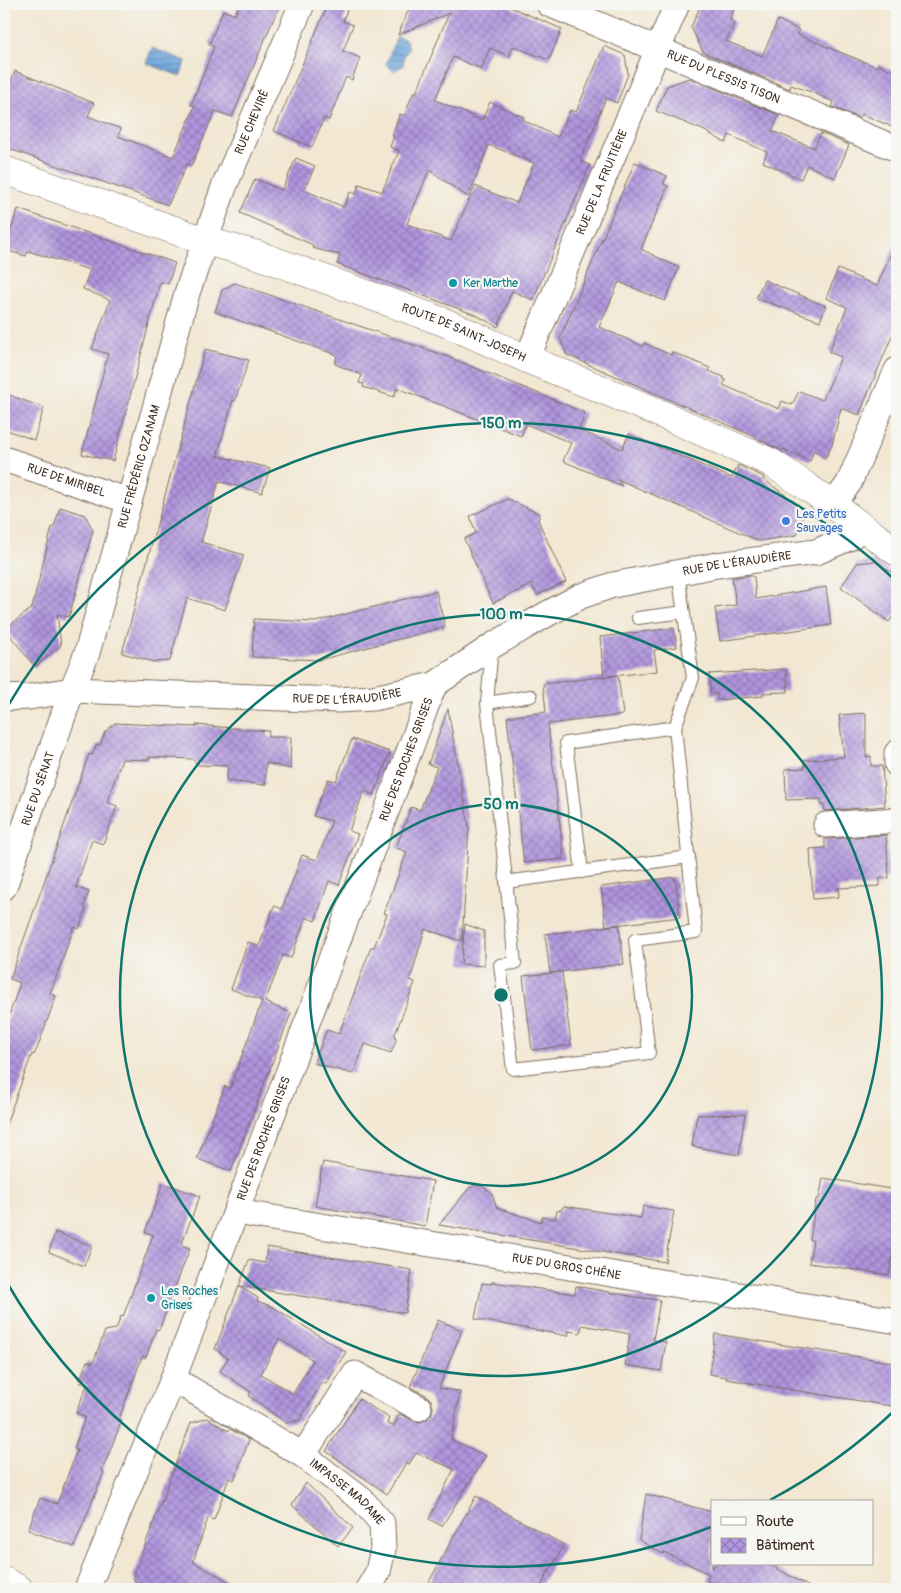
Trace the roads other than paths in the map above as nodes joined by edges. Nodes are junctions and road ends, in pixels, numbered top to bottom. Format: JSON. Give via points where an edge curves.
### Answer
{"nodes":[{"id":1,"x":302,"y":4,"type":"edge"},
{"id":2,"x":549,"y":4,"type":"edge"},
{"id":3,"x":678,"y":4,"type":"edge"},
{"id":4,"x":658,"y":49,"type":"junction"},
{"id":5,"x":897,"y":149,"type":"edge"},
{"id":6,"x":4,"y":170,"type":"edge"},
{"id":7,"x":205,"y":241,"type":"junction"},
{"id":8,"x":527,"y":359,"type":"junction"},
{"id":9,"x":897,"y":370,"type":"edge"},
{"id":10,"x":4,"y":459,"type":"edge"},
{"id":11,"x":129,"y":501,"type":"junction"},
{"id":12,"x":833,"y":505,"type":"junction"},
{"id":13,"x":862,"y":527,"type":"junction"},
{"id":14,"x":897,"y":552,"type":"edge"},
{"id":15,"x":678,"y":572,"type":"junction"},
{"id":16,"x":684,"y":612,"type":"junction"},
{"id":17,"x":638,"y":618,"type":"dead end"},
{"id":18,"x":492,"y":646,"type":"junction"},
{"id":19,"x":434,"y":685,"type":"junction"},
{"id":20,"x":72,"y":690,"type":"junction"},
{"id":21,"x":531,"y":696,"type":"dead end"},
{"id":22,"x":4,"y":698,"type":"edge"},
{"id":23,"x":487,"y":703,"type":"junction"},
{"id":24,"x":675,"y":727,"type":"junction"},
{"id":25,"x":897,"y":753,"type":"edge"},
{"id":26,"x":897,"y":764,"type":"edge"},
{"id":27,"x":897,"y":820,"type":"edge"},
{"id":28,"x":826,"y":825,"type":"dead end"},
{"id":29,"x":689,"y":857,"type":"junction"},
{"id":30,"x":582,"y":872,"type":"junction"},
{"id":31,"x":506,"y":882,"type":"junction"},
{"id":32,"x":4,"y":887,"type":"edge"},
{"id":33,"x":236,"y":1212,"type":"junction"},
{"id":34,"x":897,"y":1321,"type":"edge"},
{"id":35,"x":173,"y":1379,"type":"junction"},
{"id":36,"x":419,"y":1408,"type":"dead end"},
{"id":37,"x":303,"y":1455,"type":"junction"},
{"id":38,"x":4,"y":1581,"type":"edge"},
{"id":39,"x":19,"y":1589,"type":"edge"},
{"id":40,"x":87,"y":1589,"type":"edge"},
{"id":41,"x":368,"y":1589,"type":"edge"}],
"edges":[{"from":1,"to":7,"type":"street","name":"RUE CHEVIRÉ","via":[[224,187]]},
{"from":2,"to":4,"type":"street","name":"RUE DU PLESSIS TISON"},
{"from":3,"to":4,"type":"street","name":"RUE DE LA FRUITIÈRE"},
{"from":4,"to":5,"type":"street","name":"RUE DU PLESSIS TISON"},
{"from":4,"to":8,"type":"street","name":"RUE DE LA FRUITIÈRE"},
{"from":6,"to":7,"type":"street","name":"ROUTE DE SAINT-JOSEPH"},
{"from":7,"to":8,"type":"street","name":"ROUTE DE SAINT-JOSEPH","via":[[255,254],[444,322]]},
{"from":7,"to":11,"type":"street","name":"RUE FRÉDÉRIC OZANAM","via":[[187,293]]},
{"from":8,"to":12,"type":"street","name":"ROUTE DE SAINT-JOSEPH","via":[[642,405],[770,462]]},
{"from":9,"to":12,"type":"street","via":[[849,483]]},
{"from":10,"to":11,"type":"street","name":"RUE DE MIRIBEL"},
{"from":11,"to":20,"type":"street","name":"RUE FRÉDÉRIC OZANAM","via":[[87,653]]},
{"from":12,"to":13,"type":"street","name":"ROUTE DE SAINT-JOSEPH"},
{"from":13,"to":14,"type":"street","name":"ROUTE DE SAINT-JOSEPH"},
{"from":13,"to":15,"type":"street","name":"RUE DE L'ÉRAUDIÈRE","via":[[851,537],[816,552]]},
{"from":15,"to":16,"type":"lane"},
{"from":15,"to":18,"type":"street","name":"RUE DE L'ÉRAUDIÈRE","via":[[613,585],[581,596]]},
{"from":16,"to":17,"type":"lane"},
{"from":16,"to":24,"type":"lane","via":[[693,678]]},
{"from":18,"to":19,"type":"street","name":"RUE DE L'ÉRAUDIÈRE"},
{"from":18,"to":23,"type":"lane"},
{"from":19,"to":20,"type":"street","name":"RUE DE L'ÉRAUDIÈRE","via":[[373,698],[337,700]]},
{"from":19,"to":33,"type":"street","name":"RUE DES ROCHES GRISES"},
{"from":20,"to":22,"type":"street","name":"RUE DE L'ÉRAUDIÈRE"},
{"from":20,"to":32,"type":"street","name":"RUE DU SÉNAT"},
{"from":21,"to":23,"type":"lane"},
{"from":23,"to":31,"type":"lane"},
{"from":24,"to":29,"type":"lane"},
{"from":24,"to":30,"type":"lane","via":[[566,743]]},
{"from":25,"to":26,"type":"street"},
{"from":27,"to":28,"type":"street"},
{"from":29,"to":30,"type":"lane"},
{"from":29,"to":31,"type":"lane","via":[[696,932],[635,940],[649,1053],[513,1069],[500,965],[515,963]]},
{"from":30,"to":31,"type":"lane"},
{"from":33,"to":34,"type":"street","name":"RUE DU GROS CHÊNE"},
{"from":33,"to":35,"type":"street","name":"RUE DES ROCHES GRISES"},
{"from":35,"to":37,"type":"street","name":"IMPASSE MADAME"},
{"from":35,"to":40,"type":"street","name":"RUE DES ROCHES GRISES"},
{"from":36,"to":37,"type":"street","name":"IMPASSE MADAME","via":[[356,1374]]},
{"from":37,"to":41,"type":"street","name":"IMPASSE MADAME","via":[[362,1500],[382,1523],[383,1549],[378,1572]]},
{"from":38,"to":39,"type":"street"}]}
